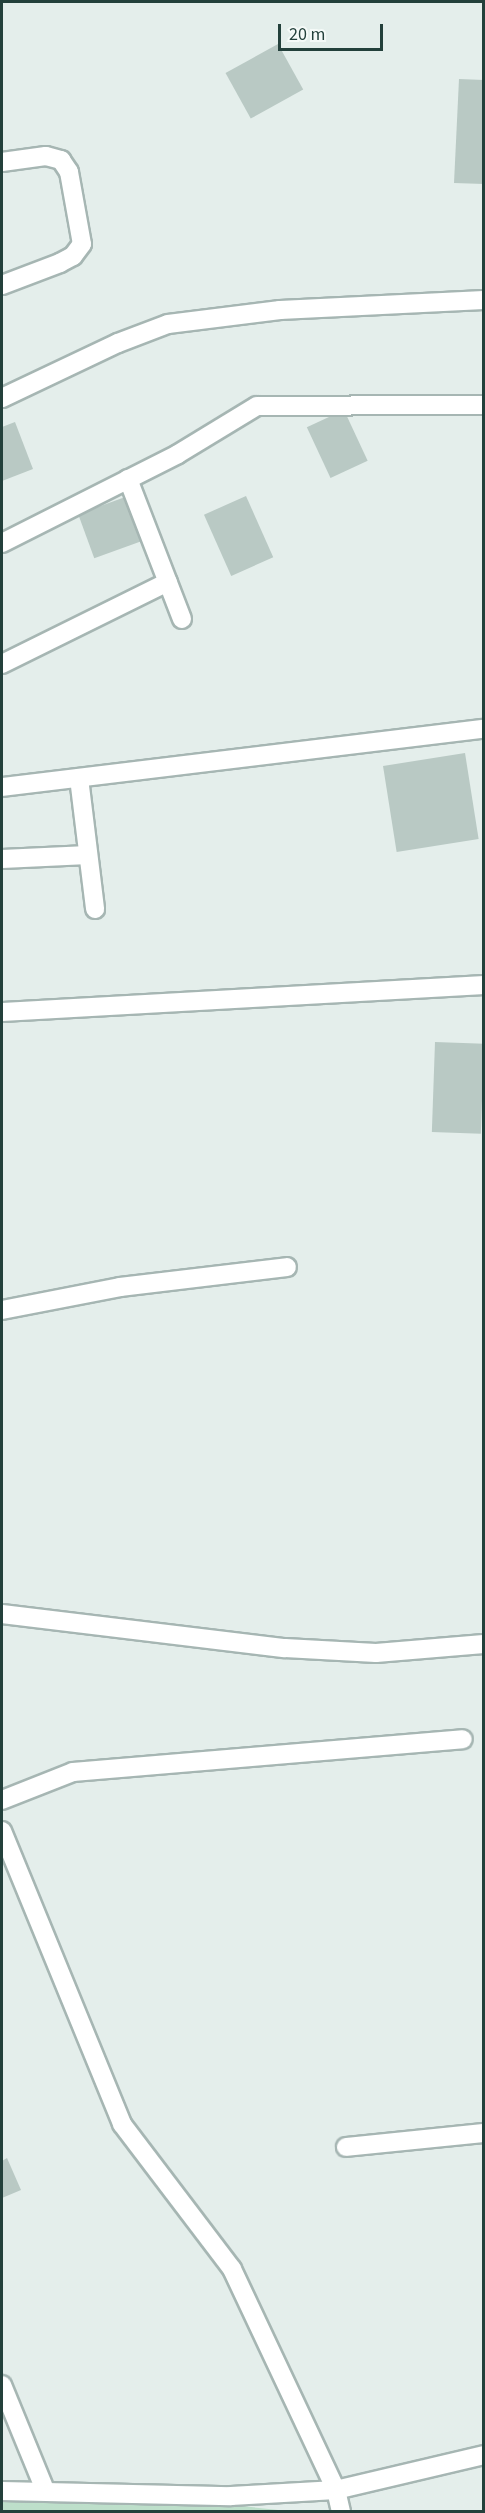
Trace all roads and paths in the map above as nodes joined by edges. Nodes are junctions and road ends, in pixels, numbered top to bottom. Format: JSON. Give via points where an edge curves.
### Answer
{"nodes":[{"id":1,"x":2,"y":162,"type":"edge"},
{"id":2,"x":2,"y":285,"type":"edge"},
{"id":3,"x":483,"y":300,"type":"edge"},
{"id":4,"x":2,"y":398,"type":"edge"},
{"id":5,"x":483,"y":405,"type":"edge"},
{"id":6,"x":128,"y":479,"type":"junction"},
{"id":7,"x":2,"y":543,"type":"edge"},
{"id":8,"x":168,"y":582,"type":"junction"},
{"id":9,"x":182,"y":619,"type":"dead end"},
{"id":10,"x":2,"y":664,"type":"edge"},
{"id":11,"x":483,"y":729,"type":"edge"},
{"id":12,"x":79,"y":778,"type":"junction"},
{"id":13,"x":2,"y":787,"type":"edge"},
{"id":14,"x":88,"y":855,"type":"junction"},
{"id":15,"x":2,"y":859,"type":"edge"},
{"id":16,"x":95,"y":909,"type":"dead end"},
{"id":17,"x":483,"y":985,"type":"edge"},
{"id":18,"x":2,"y":1012,"type":"edge"},
{"id":19,"x":287,"y":1267,"type":"dead end"},
{"id":20,"x":2,"y":1310,"type":"edge"},
{"id":21,"x":2,"y":1614,"type":"edge"},
{"id":22,"x":483,"y":1644,"type":"edge"},
{"id":23,"x":463,"y":1739,"type":"dead end"},
{"id":24,"x":2,"y":1800,"type":"edge"},
{"id":25,"x":2,"y":1831,"type":"edge"},
{"id":26,"x":483,"y":2133,"type":"edge"},
{"id":27,"x":346,"y":2147,"type":"dead end"},
{"id":28,"x":2,"y":2385,"type":"edge"},
{"id":29,"x":483,"y":2454,"type":"edge"},
{"id":30,"x":45,"y":2490,"type":"junction"},
{"id":31,"x":336,"y":2490,"type":"junction"},
{"id":32,"x":2,"y":2491,"type":"edge"},
{"id":33,"x":341,"y":2511,"type":"edge"}],
"edges":[{"from":1,"to":2,"type":"street","via":[[46,156],[62,160],[69,172],[82,244],[73,256],[60,263]]},
{"from":3,"to":4,"type":"street","via":[[280,310],[168,324],[118,343]]},
{"from":5,"to":6,"type":"street","via":[[257,406]]},
{"from":6,"to":7,"type":"street"},
{"from":6,"to":8,"type":"street"},
{"from":8,"to":9,"type":"street"},
{"from":8,"to":10,"type":"street"},
{"from":11,"to":12,"type":"street"},
{"from":12,"to":13,"type":"street"},
{"from":12,"to":14,"type":"street"},
{"from":14,"to":15,"type":"street"},
{"from":14,"to":16,"type":"street"},
{"from":17,"to":18,"type":"street"},
{"from":19,"to":20,"type":"street","via":[[120,1287]]},
{"from":21,"to":22,"type":"street","via":[[285,1648],[376,1653]]},
{"from":23,"to":24,"type":"street","via":[[73,1772]]},
{"from":25,"to":31,"type":"street","via":[[122,2124],[232,2270]]},
{"from":26,"to":27,"type":"street"},
{"from":28,"to":30,"type":"street"},
{"from":29,"to":31,"type":"street"},
{"from":30,"to":31,"type":"street","via":[[231,2496]]},
{"from":30,"to":32,"type":"street"},
{"from":31,"to":33,"type":"street"}]}
